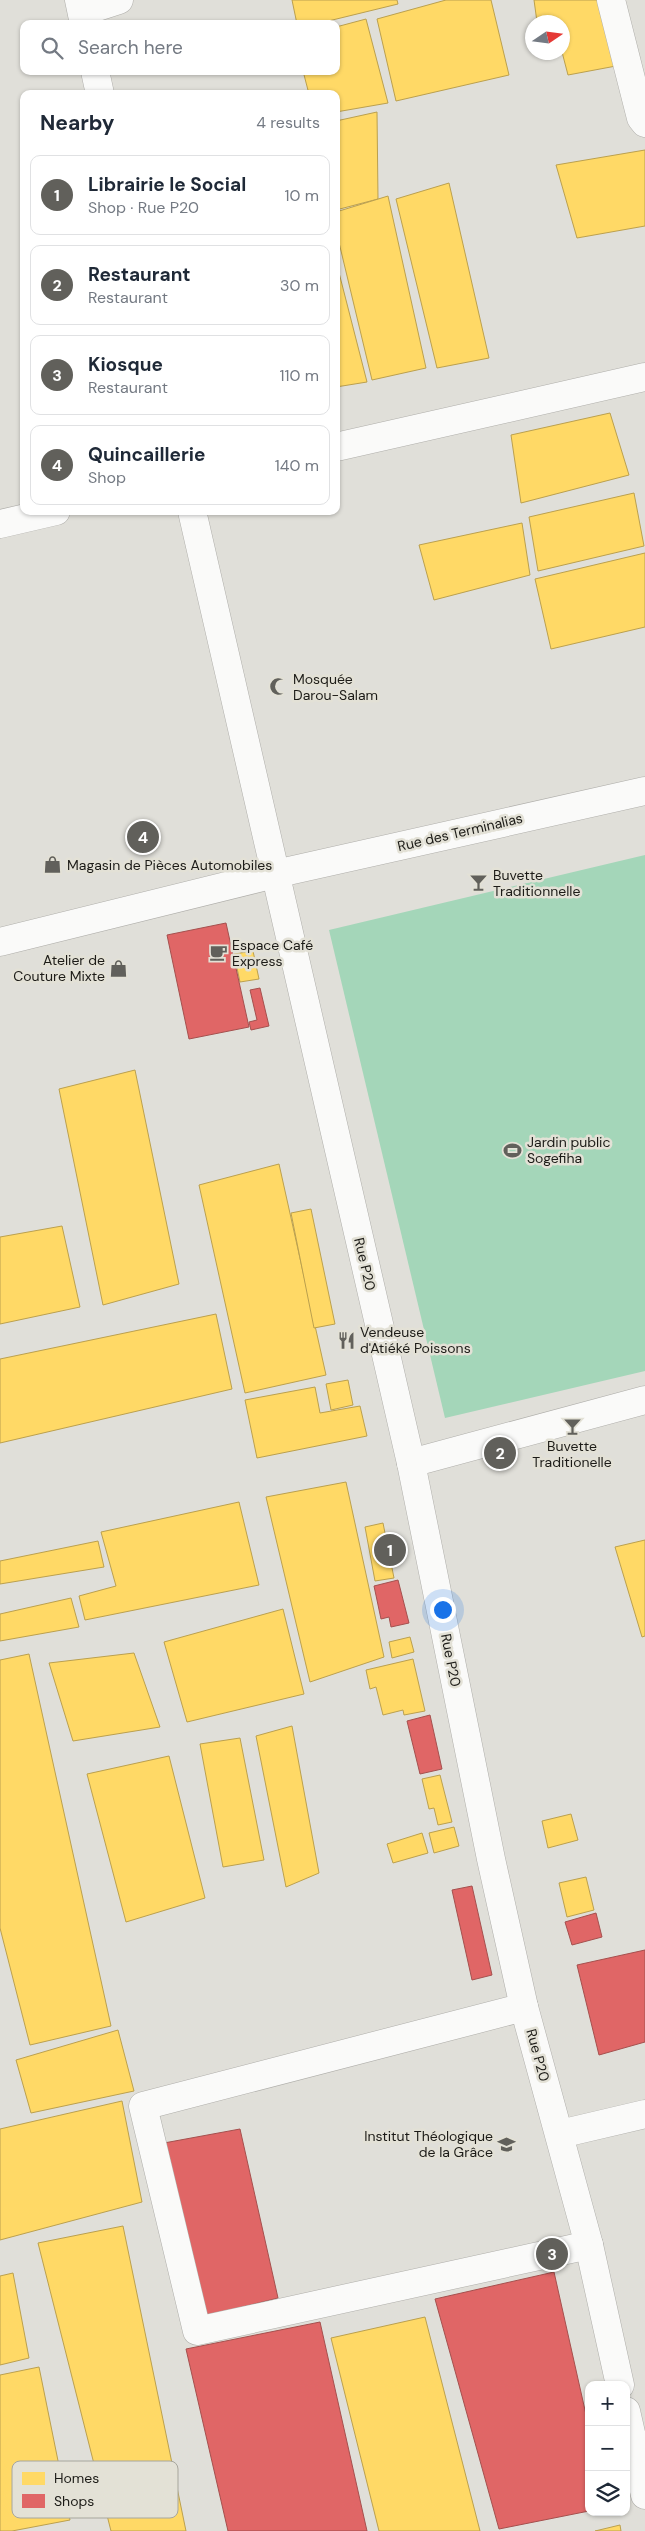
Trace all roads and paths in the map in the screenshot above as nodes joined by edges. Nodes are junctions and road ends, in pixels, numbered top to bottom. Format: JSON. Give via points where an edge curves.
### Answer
{"nodes":[{"id":1,"x":119,"y":0,"type":"edge"},
{"id":2,"x":611,"y":0,"type":"edge"},
{"id":3,"x":82,"y":12,"type":"edge"},
{"id":4,"x":96,"y":75,"type":"edge"},
{"id":5,"x":99,"y":90,"type":"edge"},
{"id":6,"x":645,"y":124,"type":"edge"},
{"id":7,"x":645,"y":377,"type":"edge"},
{"id":8,"x":340,"y":446,"type":"edge"},
{"id":9,"x":39,"y":515,"type":"edge"},
{"id":10,"x":193,"y":515,"type":"edge"},
{"id":11,"x":0,"y":524,"type":"edge"},
{"id":12,"x":645,"y":790,"type":"edge"},
{"id":13,"x":275,"y":874,"type":"junction"},
{"id":14,"x":0,"y":942,"type":"edge"},
{"id":15,"x":645,"y":1400,"type":"edge"},
{"id":16,"x":411,"y":1462,"type":"junction"},
{"id":17,"x":524,"y":2007,"type":"junction"},
{"id":18,"x":645,"y":2114,"type":"edge"},
{"id":19,"x":560,"y":2134,"type":"junction"},
{"id":20,"x":589,"y":2245,"type":"junction"},
{"id":21,"x":619,"y":2381,"type":"edge"},
{"id":22,"x":629,"y":2426,"type":"edge"},
{"id":23,"x":645,"y":2495,"type":"edge"}],
"edges":[{"from":1,"to":3,"type":"street"},
{"from":2,"to":6,"type":"street"},
{"from":4,"to":5,"type":"street"},
{"from":7,"to":8,"type":"street"},
{"from":9,"to":11,"type":"street"},
{"from":10,"to":13,"type":"street","name":"Rue P20"},
{"from":12,"to":13,"type":"street","name":"Rue des Terminalias"},
{"from":13,"to":14,"type":"street","name":"Rue des Terminalias"},
{"from":13,"to":16,"type":"street","name":"Rue P20"},
{"from":15,"to":16,"type":"street"},
{"from":16,"to":17,"type":"street","name":"Rue P20"},
{"from":17,"to":19,"type":"street","name":"Rue P20"},
{"from":17,"to":20,"type":"street","via":[[142,2106],[197,2331]]},
{"from":18,"to":19,"type":"street"},
{"from":19,"to":20,"type":"street","name":"Rue P20"},
{"from":20,"to":21,"type":"street","name":"Rue P20"},
{"from":22,"to":23,"type":"street"}]}
